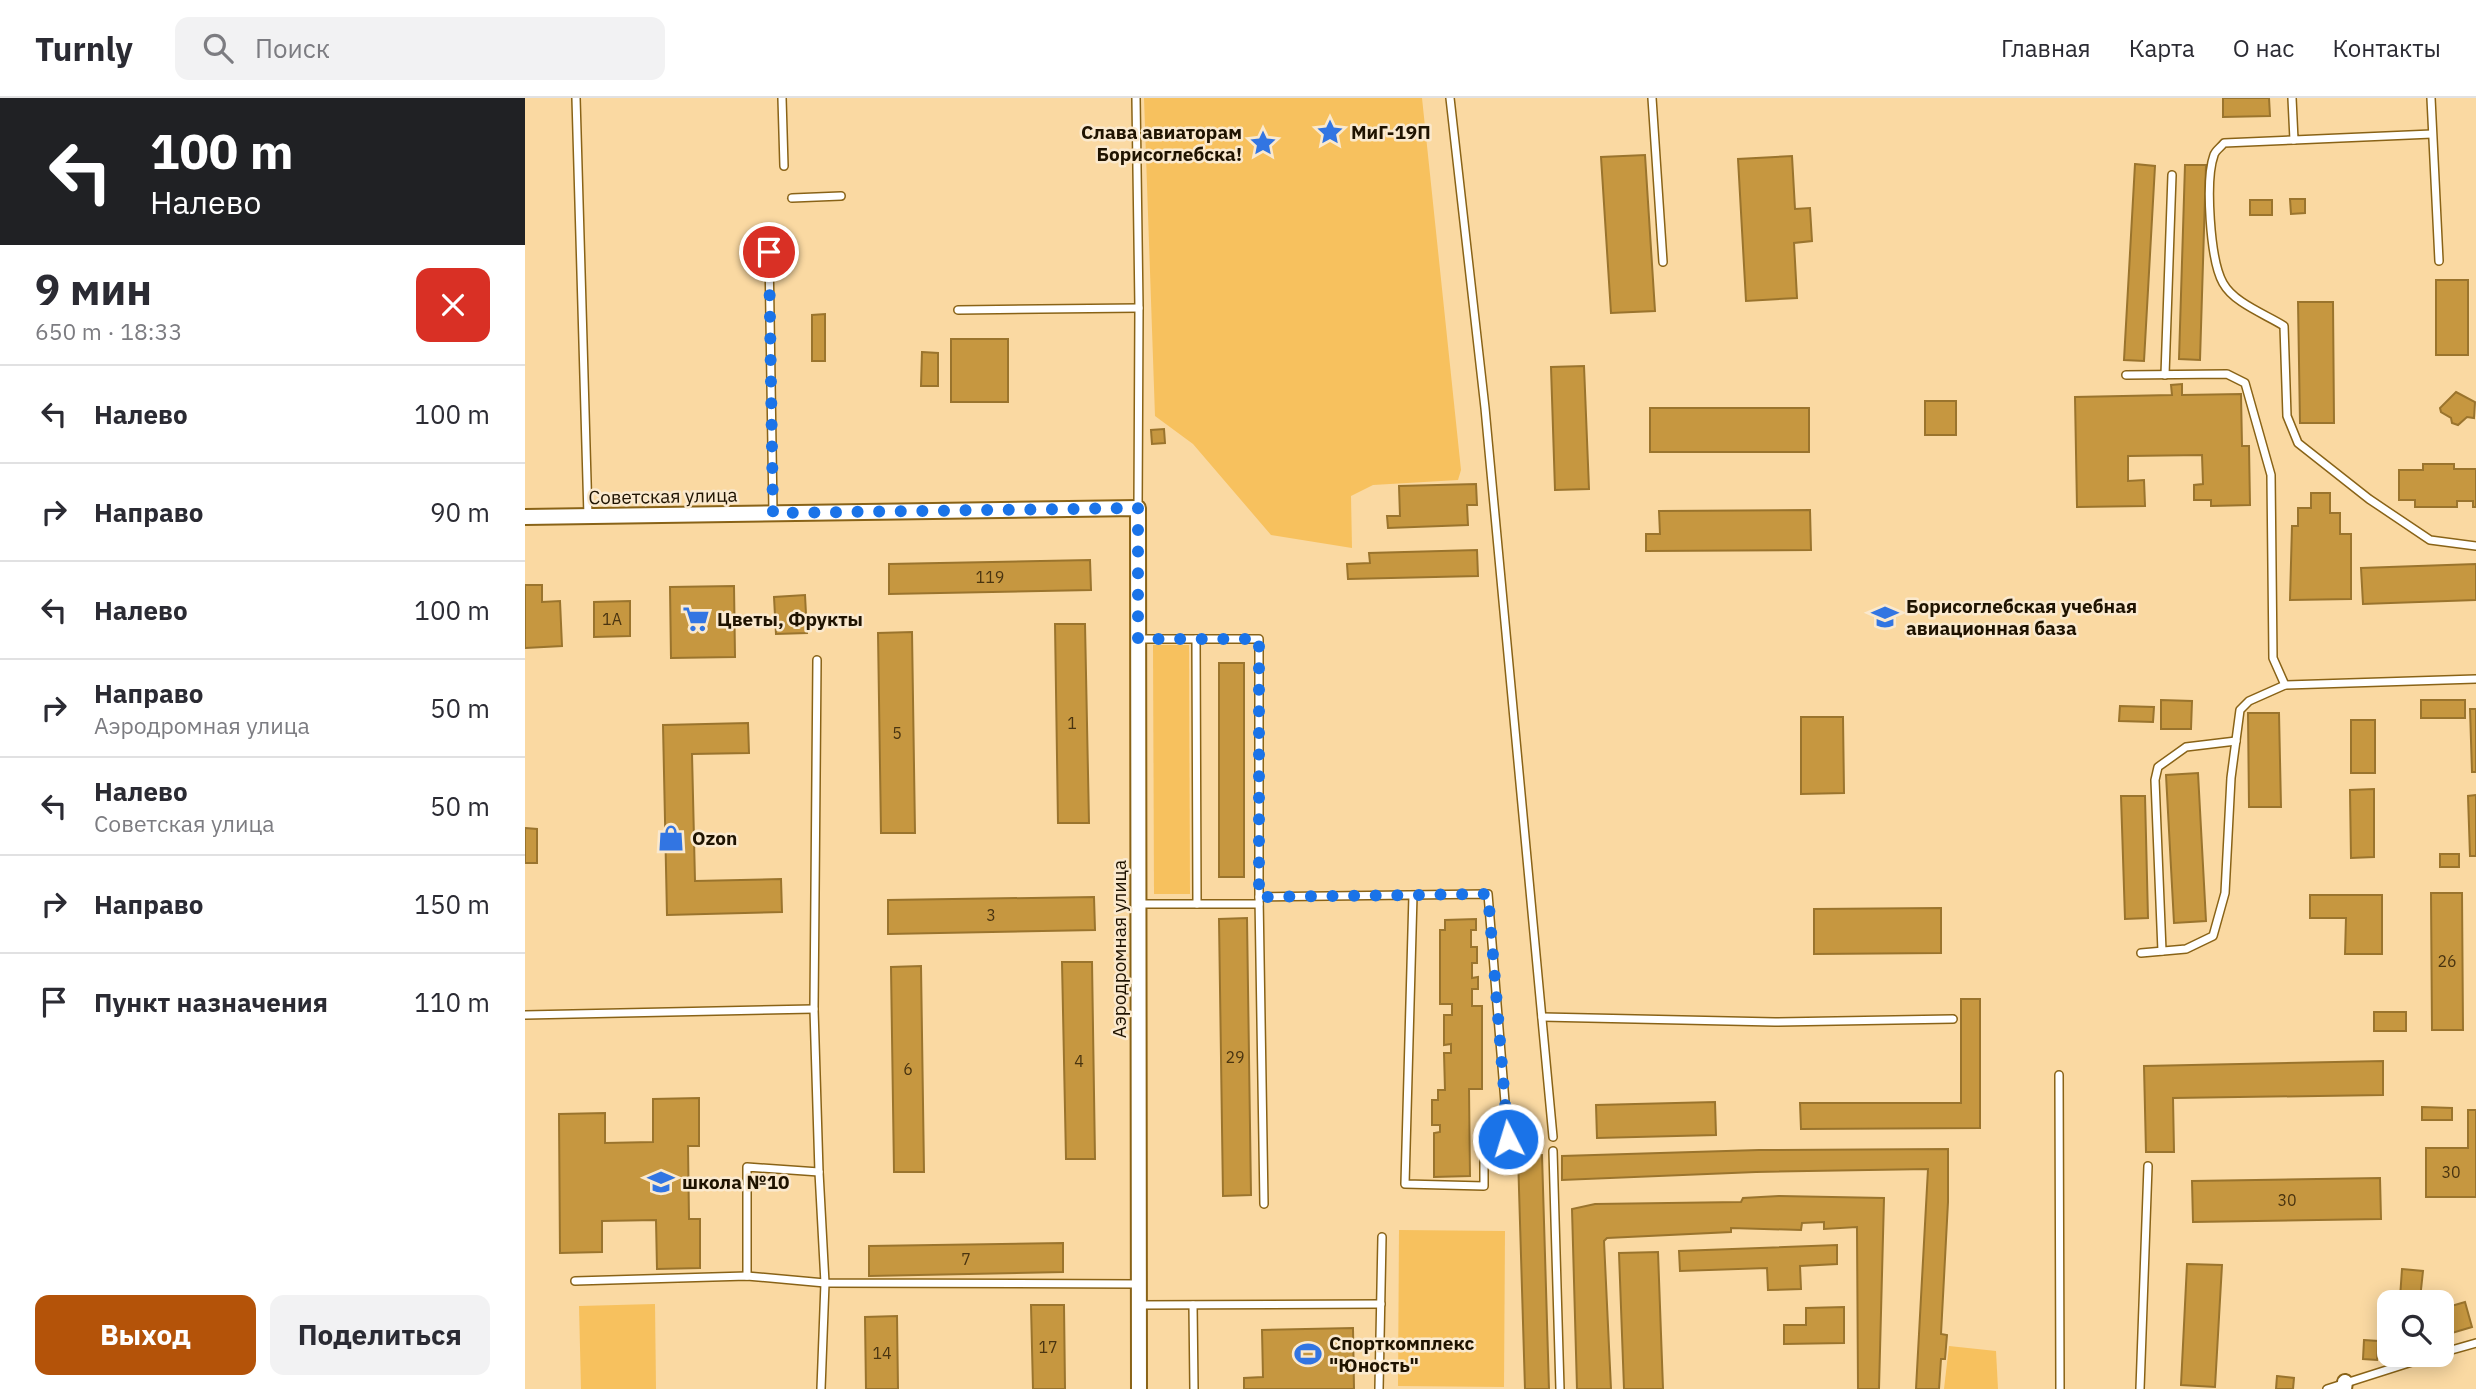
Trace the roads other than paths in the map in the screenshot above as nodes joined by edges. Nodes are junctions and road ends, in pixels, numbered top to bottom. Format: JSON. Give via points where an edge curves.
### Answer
{"nodes":[{"id":1,"x":576,"y":98,"type":"edge"},
{"id":2,"x":782,"y":98,"type":"edge"},
{"id":3,"x":1136,"y":98,"type":"edge"},
{"id":4,"x":1450,"y":98,"type":"edge"},
{"id":5,"x":1652,"y":98,"type":"edge"},
{"id":6,"x":2292,"y":98,"type":"edge"},
{"id":7,"x":2431,"y":98,"type":"edge"},
{"id":8,"x":2432,"y":135,"type":"junction"},
{"id":9,"x":2294,"y":140,"type":"junction"},
{"id":10,"x":784,"y":166,"type":"dead end"},
{"id":11,"x":2172,"y":175,"type":"dead end"},
{"id":12,"x":841,"y":196,"type":"dead end"},
{"id":13,"x":792,"y":198,"type":"dead end"},
{"id":14,"x":580,"y":218,"type":"junction"},
{"id":15,"x":590,"y":218,"type":"dead end"},
{"id":16,"x":769,"y":252,"type":"dead end"},
{"id":17,"x":2439,"y":261,"type":"dead end"},
{"id":18,"x":1663,"y":262,"type":"dead end"},
{"id":19,"x":1139,"y":308,"type":"junction"},
{"id":20,"x":958,"y":310,"type":"dead end"},
{"id":21,"x":2126,"y":375,"type":"dead end"},
{"id":22,"x":2165,"y":375,"type":"junction"},
{"id":23,"x":1138,"y":508,"type":"junction"},
{"id":24,"x":773,"y":513,"type":"junction"},
{"id":25,"x":588,"y":516,"type":"junction"},
{"id":26,"x":525,"y":517,"type":"edge"},
{"id":27,"x":2476,"y":546,"type":"edge"},
{"id":28,"x":1138,"y":639,"type":"junction"},
{"id":29,"x":1196,"y":639,"type":"junction"},
{"id":30,"x":817,"y":660,"type":"dead end"},
{"id":31,"x":2476,"y":679,"type":"edge"},
{"id":32,"x":2285,"y":685,"type":"junction"},
{"id":33,"x":2236,"y":741,"type":"junction"},
{"id":34,"x":1413,"y":895,"type":"junction"},
{"id":35,"x":1259,"y":900,"type":"junction"},
{"id":36,"x":1138,"y":904,"type":"junction"},
{"id":37,"x":1197,"y":904,"type":"junction"},
{"id":38,"x":2162,"y":951,"type":"junction"},
{"id":39,"x":2141,"y":953,"type":"dead end"},
{"id":40,"x":814,"y":1009,"type":"junction"},
{"id":41,"x":525,"y":1015,"type":"edge"},
{"id":42,"x":1542,"y":1017,"type":"junction"},
{"id":43,"x":1953,"y":1019,"type":"dead end"},
{"id":44,"x":2059,"y":1075,"type":"dead end"},
{"id":45,"x":1553,"y":1137,"type":"dead end"},
{"id":46,"x":1553,"y":1151,"type":"dead end"},
{"id":47,"x":2148,"y":1166,"type":"dead end"},
{"id":48,"x":819,"y":1172,"type":"junction"},
{"id":49,"x":1264,"y":1204,"type":"dead end"},
{"id":50,"x":1382,"y":1237,"type":"dead end"},
{"id":51,"x":747,"y":1276,"type":"junction"},
{"id":52,"x":575,"y":1281,"type":"dead end"},
{"id":53,"x":825,"y":1283,"type":"junction"},
{"id":54,"x":1138,"y":1284,"type":"junction"},
{"id":55,"x":1381,"y":1304,"type":"junction"},
{"id":56,"x":1138,"y":1305,"type":"junction"},
{"id":57,"x":1193,"y":1305,"type":"junction"},
{"id":58,"x":2476,"y":1343,"type":"edge"},
{"id":59,"x":2454,"y":1350,"type":"edge"},
{"id":60,"x":2401,"y":1367,"type":"edge"},
{"id":61,"x":2345,"y":1386,"type":"edge"},
{"id":62,"x":821,"y":1389,"type":"edge"},
{"id":63,"x":1139,"y":1389,"type":"edge"},
{"id":64,"x":1194,"y":1389,"type":"edge"},
{"id":65,"x":1379,"y":1389,"type":"edge"},
{"id":66,"x":1560,"y":1389,"type":"edge"},
{"id":67,"x":2060,"y":1389,"type":"edge"},
{"id":68,"x":2140,"y":1389,"type":"edge"},
{"id":69,"x":2327,"y":1389,"type":"edge"}],
"edges":[{"from":1,"to":14,"type":"lane"},
{"from":2,"to":10,"type":"lane"},
{"from":3,"to":19,"type":"lane"},
{"from":4,"to":42,"type":"lane","via":[[1487,422]]},
{"from":5,"to":18,"type":"lane"},
{"from":6,"to":9,"type":"lane"},
{"from":7,"to":8,"type":"lane"},
{"from":8,"to":9,"type":"lane"},
{"from":8,"to":17,"type":"lane"},
{"from":9,"to":27,"type":"lane","via":[[2224,143],[2214,154],[2211,224],[2215,264],[2224,285],[2284,326],[2287,416],[2298,443],[2430,540]]},
{"from":11,"to":22,"type":"lane"},
{"from":12,"to":13,"type":"lane"},
{"from":14,"to":15,"type":"lane"},
{"from":14,"to":25,"type":"lane"},
{"from":16,"to":24,"type":"lane"},
{"from":19,"to":20,"type":"lane"},
{"from":19,"to":23,"type":"lane"},
{"from":21,"to":22,"type":"lane"},
{"from":22,"to":32,"type":"lane","via":[[2227,374],[2245,383],[2271,475],[2273,658]]},
{"from":23,"to":24,"type":"street","name":"Советская улица"},
{"from":23,"to":28,"type":"street","name":"Аэродромная улица"},
{"from":24,"to":25,"type":"street","name":"Советская улица"},
{"from":25,"to":26,"type":"street","name":"Советская улица"},
{"from":28,"to":29,"type":"lane"},
{"from":28,"to":36,"type":"street","name":"Аэродромная улица"},
{"from":29,"to":35,"type":"lane","via":[[1259,639]]},
{"from":29,"to":37,"type":"lane"},
{"from":30,"to":40,"type":"lane"},
{"from":31,"to":32,"type":"lane"},
{"from":32,"to":33,"type":"lane","via":[[2240,710]]},
{"from":33,"to":38,"type":"lane","via":[[2225,893],[2213,936],[2186,949]]},
{"from":33,"to":38,"type":"lane","via":[[2186,747],[2158,767]]},
{"from":34,"to":34,"type":"lane","via":[[1488,894],[1508,1139],[1484,1140],[1484,1186],[1405,1184]]},
{"from":34,"to":35,"type":"lane"},
{"from":35,"to":37,"type":"lane"},
{"from":35,"to":49,"type":"lane"},
{"from":36,"to":37,"type":"lane"},
{"from":36,"to":54,"type":"street","name":"Аэродромная улица"},
{"from":38,"to":39,"type":"lane"},
{"from":40,"to":41,"type":"lane"},
{"from":40,"to":48,"type":"lane"},
{"from":42,"to":43,"type":"lane","via":[[1775,1022]]},
{"from":42,"to":45,"type":"lane"},
{"from":44,"to":67,"type":"lane"},
{"from":46,"to":66,"type":"lane"},
{"from":47,"to":68,"type":"lane"},
{"from":48,"to":51,"type":"lane","via":[[747,1167]]},
{"from":48,"to":53,"type":"lane"},
{"from":50,"to":55,"type":"lane"},
{"from":51,"to":52,"type":"lane"},
{"from":51,"to":53,"type":"lane"},
{"from":53,"to":54,"type":"lane"},
{"from":53,"to":62,"type":"lane"},
{"from":54,"to":56,"type":"street","name":"Аэродромная улица"},
{"from":55,"to":57,"type":"lane"},
{"from":55,"to":65,"type":"lane"},
{"from":56,"to":57,"type":"lane"},
{"from":56,"to":63,"type":"street","name":"Аэродромная улица"},
{"from":57,"to":64,"type":"lane"},
{"from":58,"to":59,"type":"lane"},
{"from":60,"to":61,"type":"lane"},
{"from":61,"to":69,"type":"lane"}]}
